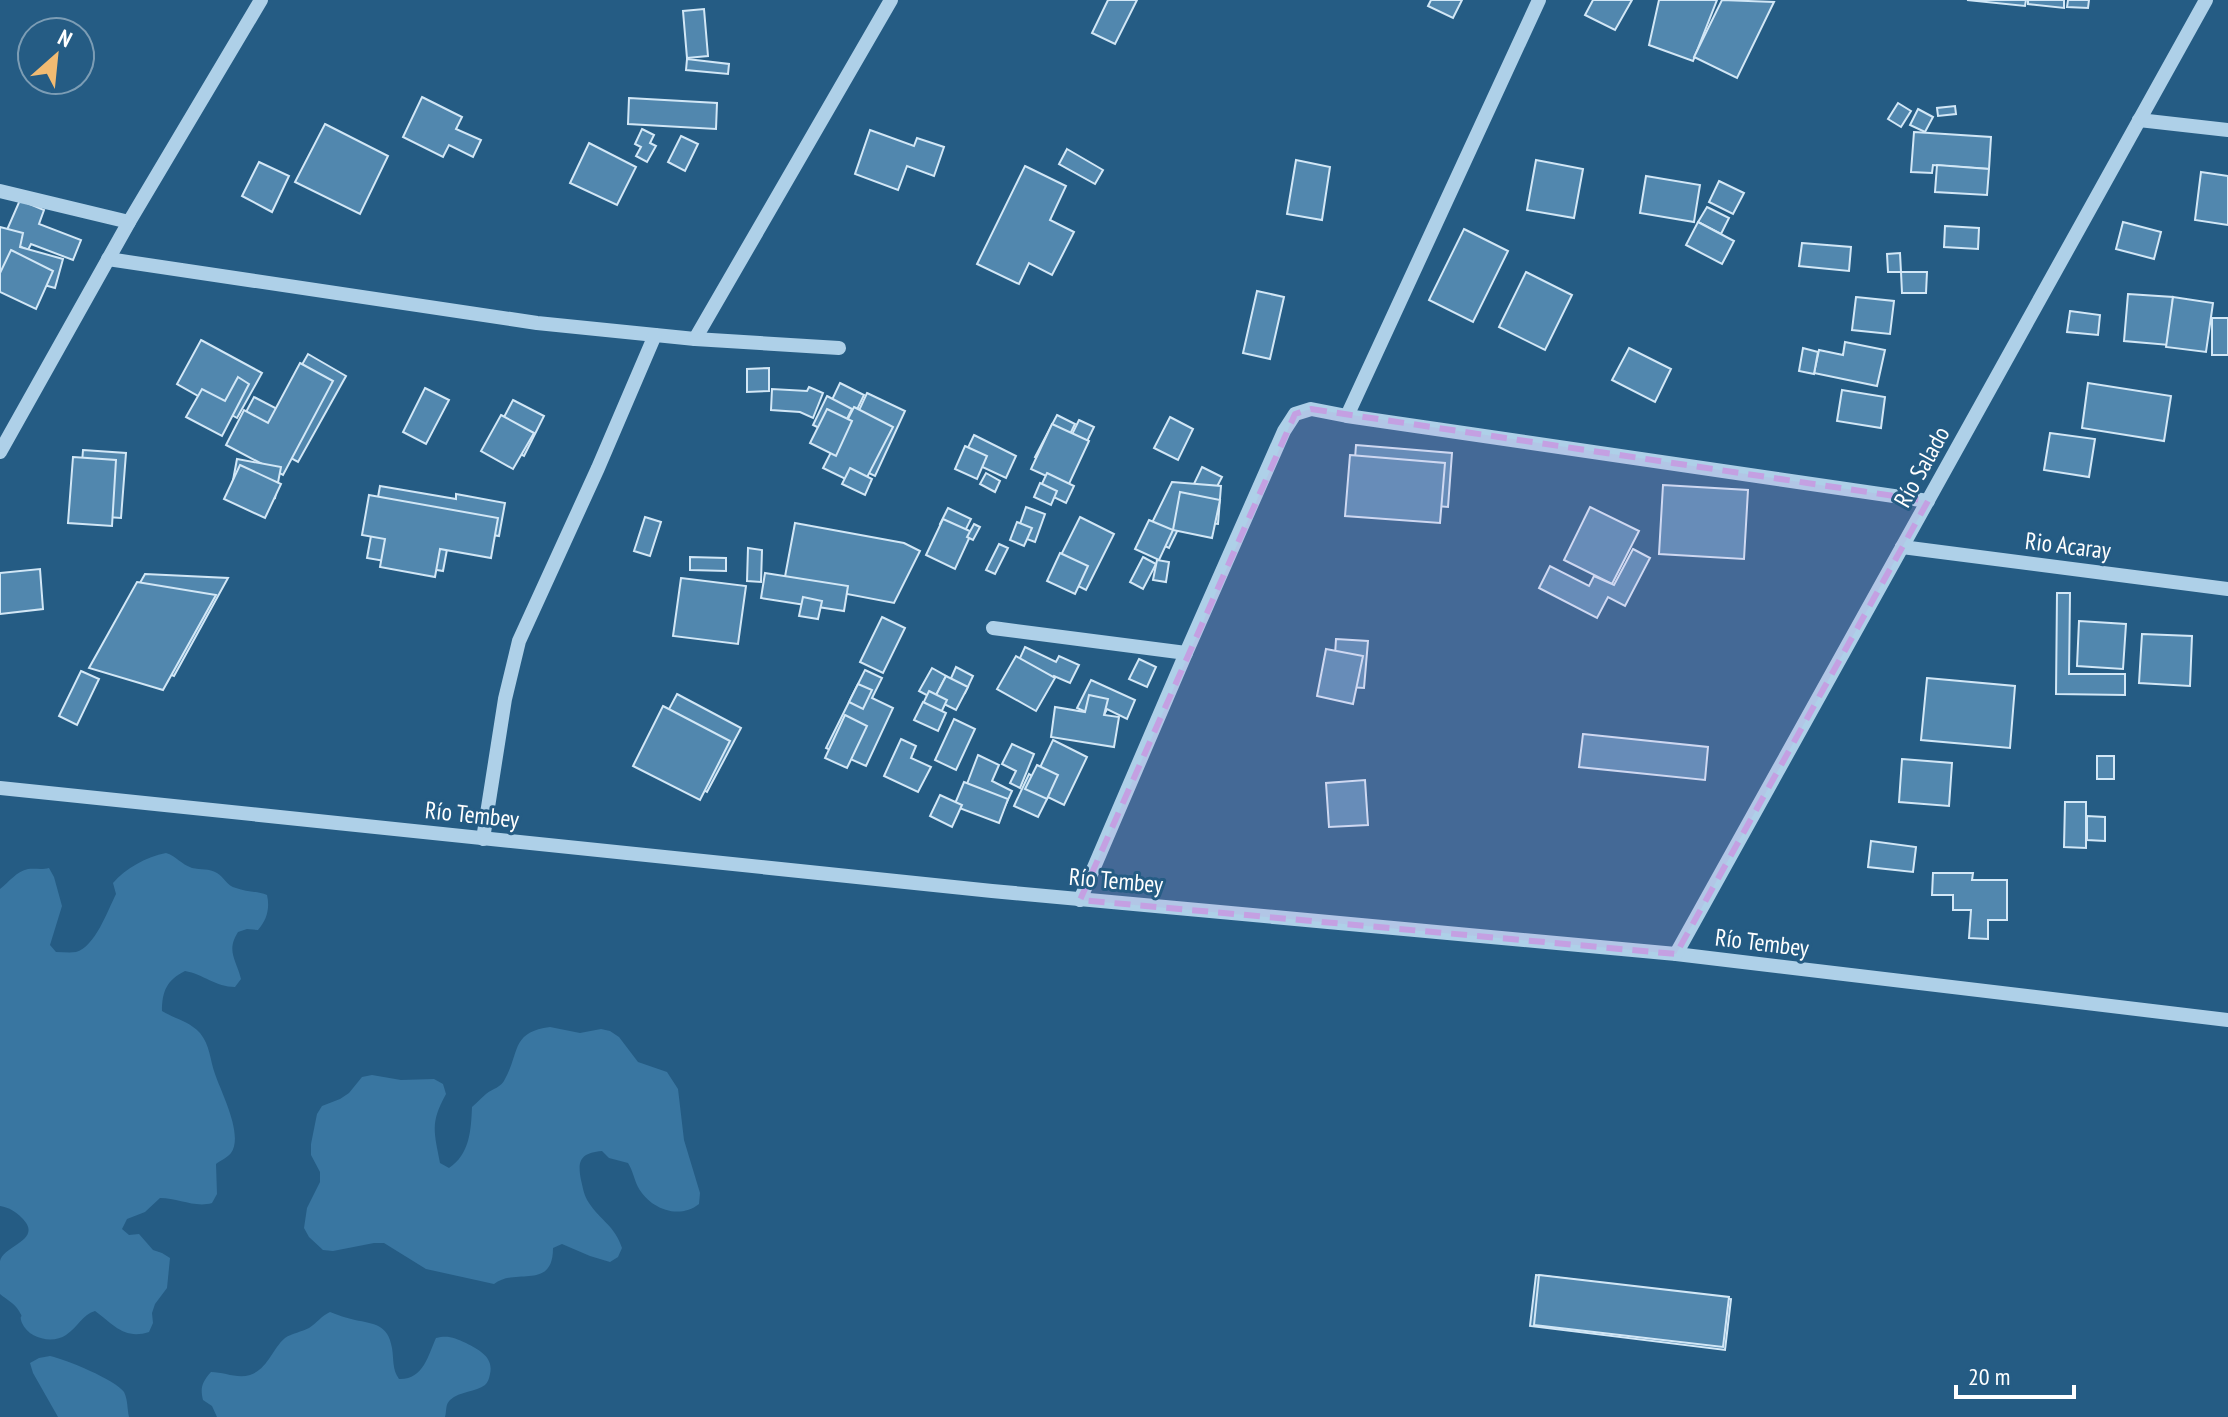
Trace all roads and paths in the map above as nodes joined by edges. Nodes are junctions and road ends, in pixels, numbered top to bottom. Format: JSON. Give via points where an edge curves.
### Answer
{"nodes":[{"id":1,"x":261,"y":0,"type":"edge"},
{"id":2,"x":891,"y":0,"type":"edge"},
{"id":3,"x":1539,"y":0,"type":"edge"},
{"id":4,"x":2206,"y":0,"type":"edge"},
{"id":5,"x":2139,"y":120,"type":"junction"},
{"id":6,"x":2228,"y":130,"type":"edge"},
{"id":7,"x":0,"y":191,"type":"edge"},
{"id":8,"x":129,"y":222,"type":"junction"},
{"id":9,"x":108,"y":259,"type":"junction"},
{"id":10,"x":655,"y":335,"type":"junction"},
{"id":11,"x":695,"y":339,"type":"junction"},
{"id":12,"x":839,"y":348,"type":"dead end"},
{"id":13,"x":1347,"y":416,"type":"junction"},
{"id":14,"x":0,"y":452,"type":"edge"},
{"id":15,"x":1928,"y":501,"type":"junction"},
{"id":16,"x":1902,"y":547,"type":"junction"},
{"id":17,"x":2228,"y":589,"type":"edge"},
{"id":18,"x":993,"y":628,"type":"dead end"},
{"id":19,"x":1186,"y":653,"type":"junction"},
{"id":20,"x":0,"y":788,"type":"edge"},
{"id":21,"x":483,"y":839,"type":"junction"},
{"id":22,"x":1080,"y":900,"type":"junction"},
{"id":23,"x":1676,"y":954,"type":"junction"},
{"id":24,"x":2228,"y":1020,"type":"edge"}],
"edges":[{"from":1,"to":8,"type":"street"},
{"from":2,"to":11,"type":"street"},
{"from":3,"to":13,"type":"street"},
{"from":4,"to":5,"type":"street","name":"Río Salado"},
{"from":5,"to":6,"type":"street"},
{"from":5,"to":15,"type":"street","name":"Río Salado"},
{"from":7,"to":8,"type":"street"},
{"from":8,"to":9,"type":"street"},
{"from":9,"to":10,"type":"street","via":[[537,323]]},
{"from":9,"to":14,"type":"street"},
{"from":10,"to":11,"type":"street"},
{"from":10,"to":21,"type":"street","via":[[519,641]]},
{"from":11,"to":12,"type":"street"},
{"from":13,"to":15,"type":"street"},
{"from":13,"to":19,"type":"street","via":[[1311,409],[1295,414]]},
{"from":15,"to":16,"type":"street","name":"Río Salado"},
{"from":16,"to":17,"type":"street","name":"Rio Acaray"},
{"from":16,"to":23,"type":"street","name":"Río Salado"},
{"from":18,"to":19,"type":"street"},
{"from":19,"to":22,"type":"street"},
{"from":20,"to":21,"type":"street","name":"Río Tembey"},
{"from":21,"to":22,"type":"street","name":"Río Tembey"},
{"from":22,"to":23,"type":"street","name":"Río Tembey"},
{"from":23,"to":24,"type":"street","name":"Río Tembey"}]}
